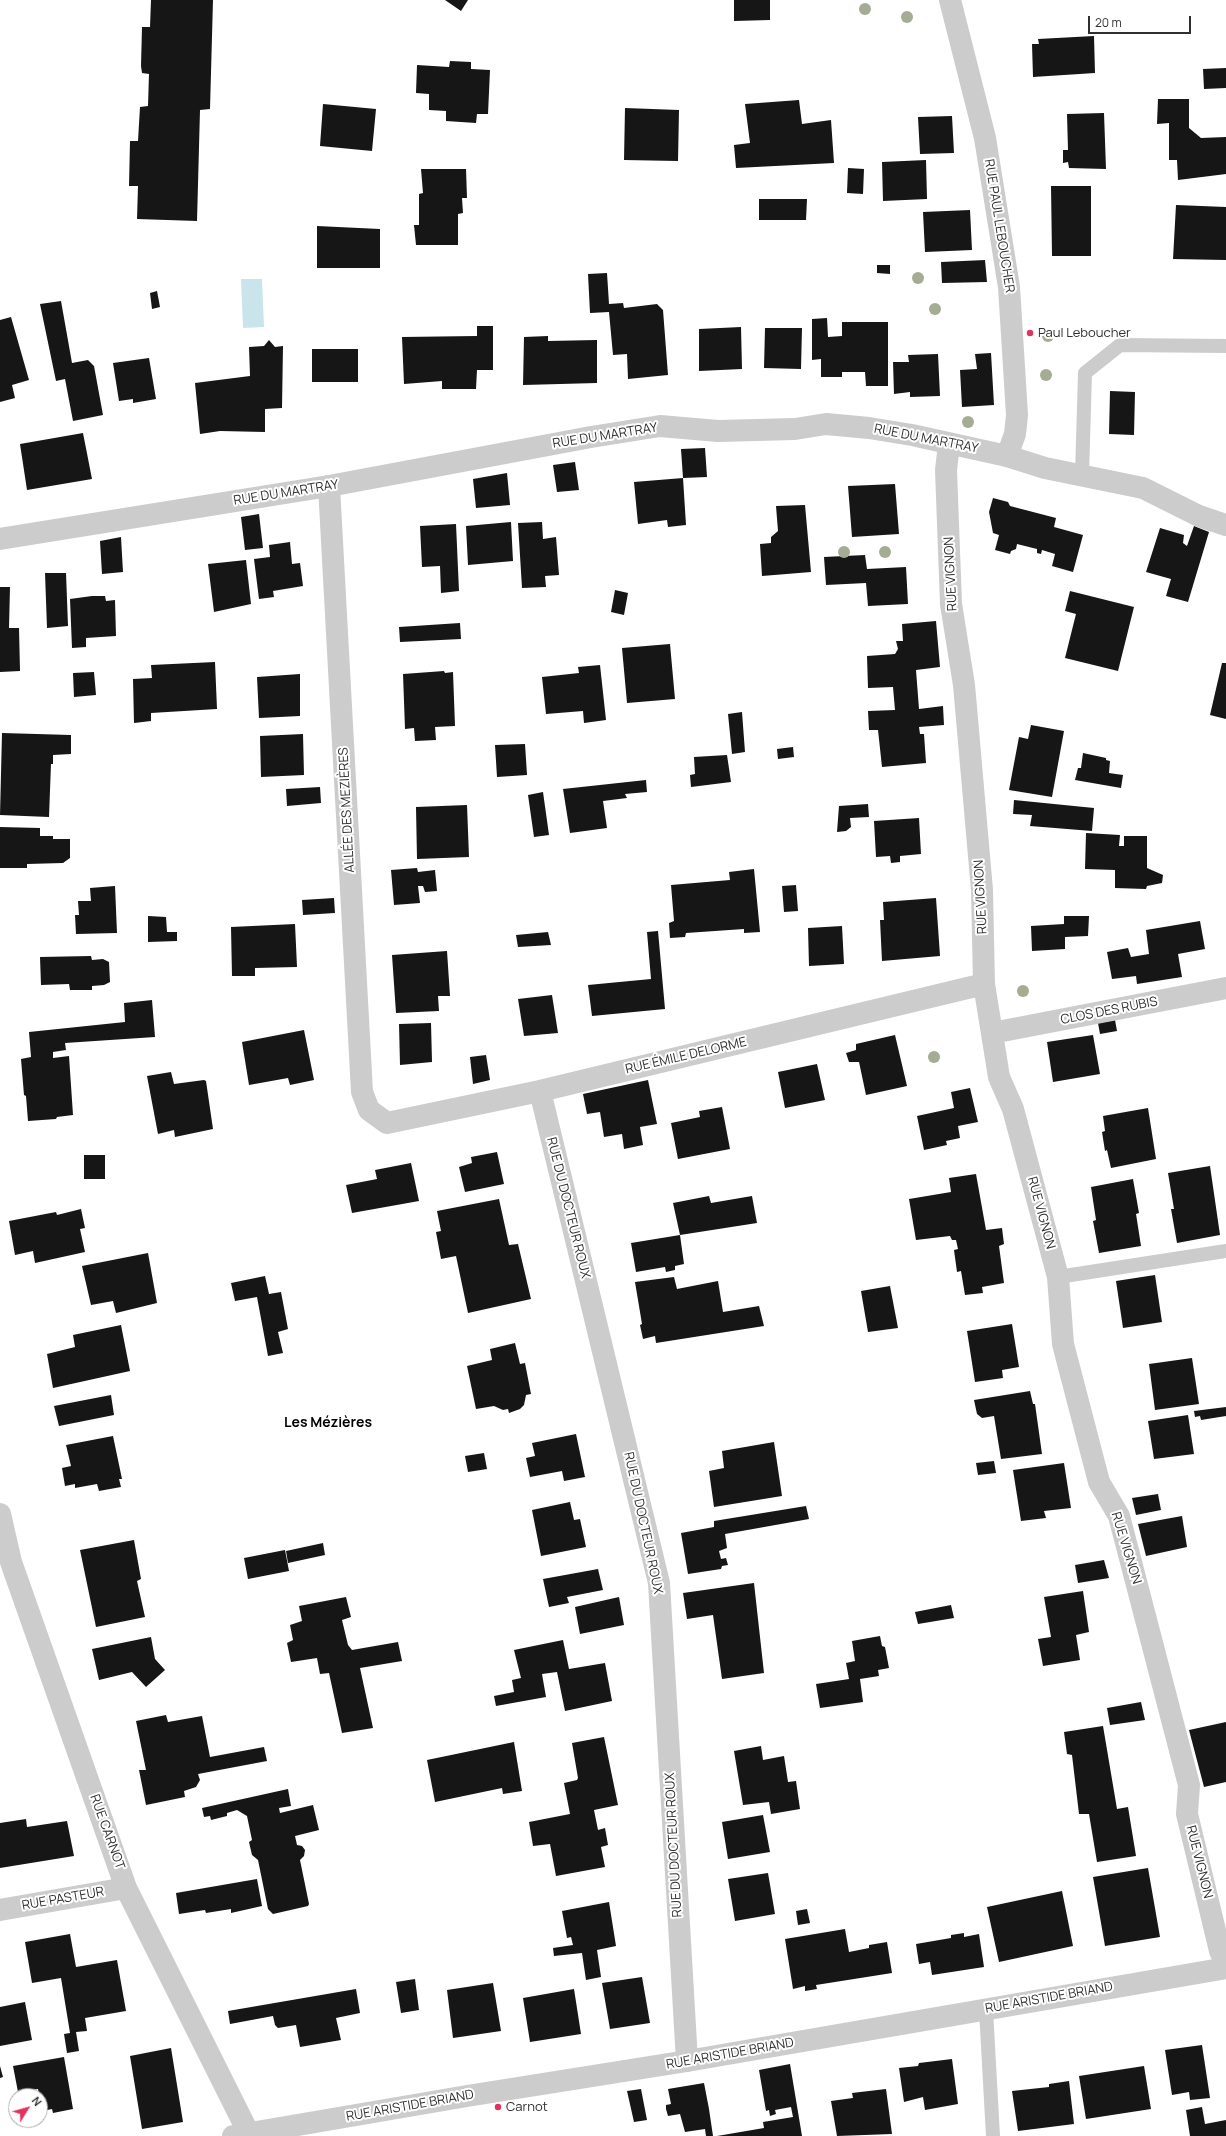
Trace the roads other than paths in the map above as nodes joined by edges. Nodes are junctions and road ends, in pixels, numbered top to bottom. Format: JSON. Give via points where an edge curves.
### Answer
{"nodes":[{"id":1,"x":950,"y":0,"type":"edge"},
{"id":2,"x":1226,"y":346,"type":"edge"},
{"id":3,"x":949,"y":444,"type":"junction"},
{"id":4,"x":1007,"y":456,"type":"junction"},
{"id":5,"x":1082,"y":475,"type":"junction"},
{"id":6,"x":329,"y":486,"type":"junction"},
{"id":7,"x":1226,"y":525,"type":"edge"},
{"id":8,"x":0,"y":539,"type":"edge"},
{"id":9,"x":984,"y":984,"type":"junction"},
{"id":10,"x":1226,"y":988,"type":"edge"},
{"id":11,"x":992,"y":1033,"type":"junction"},
{"id":12,"x":540,"y":1091,"type":"junction"},
{"id":13,"x":388,"y":1123,"type":"joint"},
{"id":14,"x":1226,"y":1252,"type":"edge"},
{"id":15,"x":1058,"y":1277,"type":"junction"},
{"id":16,"x":0,"y":1514,"type":"edge"},
{"id":17,"x":126,"y":1888,"type":"junction"},
{"id":18,"x":0,"y":1910,"type":"edge"},
{"id":19,"x":1226,"y":1966,"type":"edge"},
{"id":20,"x":986,"y":2010,"type":"junction"},
{"id":21,"x":687,"y":2061,"type":"junction"},
{"id":22,"x":244,"y":2135,"type":"edge"},
{"id":23,"x":993,"y":2136,"type":"edge"}],
"edges":[{"from":1,"to":4,"type":"street","name":"RUE PAUL LEBOUCHER","via":[[985,138],[1009,287],[1016,415],[1015,434]]},
{"from":2,"to":5,"type":"lane","via":[[1120,345],[1085,373]]},
{"from":3,"to":4,"type":"street","name":"RUE DU MARTRAY"},
{"from":3,"to":6,"type":"street","name":"RUE DU MARTRAY","via":[[883,430],[826,424],[795,429],[718,431],[660,426],[591,436]]},
{"from":3,"to":9,"type":"street","name":"RUE VIGNON","via":[[946,470],[952,604],[965,693],[982,890]]},
{"from":4,"to":5,"type":"street","name":"RUE DU MARTRAY","via":[[1034,465]]},
{"from":5,"to":7,"type":"street","name":"RUE DU MARTRAY","via":[[1143,488],[1199,516]]},
{"from":6,"to":8,"type":"street","name":"RUE DU MARTRAY"},
{"from":6,"to":13,"type":"street","name":"ALLÉE DES MEZIÈRES","via":[[362,1092],[369,1110]]},
{"from":9,"to":11,"type":"street","name":"RUE VIGNON"},
{"from":9,"to":12,"type":"street","name":"RUE ÉMILE DELORME"},
{"from":10,"to":11,"type":"street","name":"CLOS DES RUBIS"},
{"from":11,"to":15,"type":"street","name":"RUE VIGNON","via":[[999,1077],[1013,1109]]},
{"from":12,"to":13,"type":"street","name":"RUE ÉMILE DELORME"},
{"from":12,"to":21,"type":"street","name":"RUE DU DOCTEUR ROUX","via":[[658,1583]]},
{"from":14,"to":15,"type":"lane"},
{"from":15,"to":19,"type":"street","name":"RUE VIGNON","via":[[1063,1344],[1099,1482],[1119,1516],[1189,1785],[1187,1814],[1220,1951]]},
{"from":16,"to":17,"type":"street","name":"RUE CARNOT","via":[[11,1562]]},
{"from":17,"to":18,"type":"street","name":"RUE PASTEUR"},
{"from":17,"to":22,"type":"street","name":"RUE CARNOT"},
{"from":19,"to":20,"type":"street","name":"RUE ARISTIDE BRIAND"},
{"from":20,"to":21,"type":"street","name":"RUE ARISTIDE BRIAND"},
{"from":20,"to":23,"type":"lane"},
{"from":21,"to":22,"type":"street","name":"RUE ARISTIDE BRIAND"}]}
